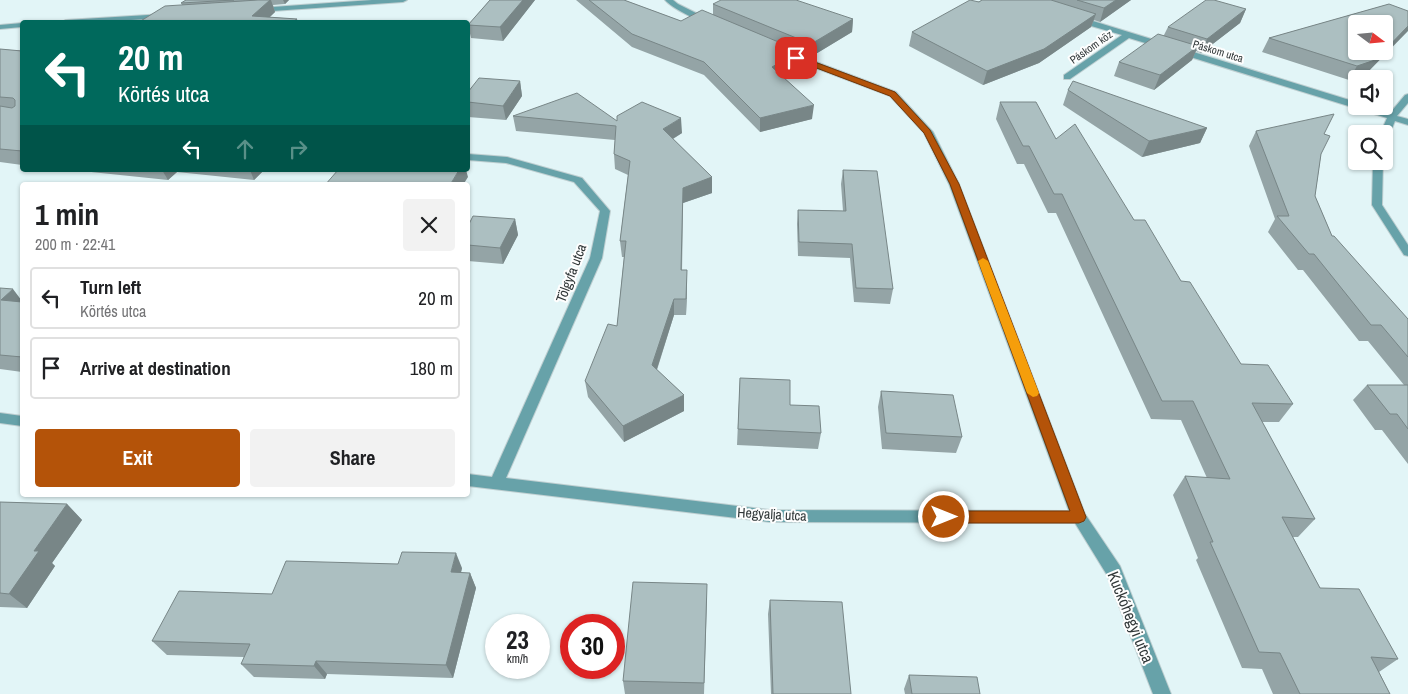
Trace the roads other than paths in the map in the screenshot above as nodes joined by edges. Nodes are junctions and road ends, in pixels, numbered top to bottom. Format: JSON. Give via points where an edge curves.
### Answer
{"nodes":[{"id":1,"x":403,"y":0,"type":"edge"},
{"id":2,"x":669,"y":0,"type":"edge"},
{"id":3,"x":245,"y":10,"type":"edge"},
{"id":4,"x":176,"y":15,"type":"edge"},
{"id":5,"x":1072,"y":18,"type":"edge"},
{"id":6,"x":97,"y":20,"type":"edge"},
{"id":7,"x":715,"y":24,"type":"edge"},
{"id":8,"x":20,"y":25,"type":"edge"},
{"id":9,"x":0,"y":27,"type":"edge"},
{"id":10,"x":1128,"y":35,"type":"junction"},
{"id":11,"x":778,"y":50,"type":"edge"},
{"id":12,"x":1067,"y":77,"type":"dead end"},
{"id":13,"x":1408,"y":98,"type":"edge"},
{"id":14,"x":1348,"y":103,"type":"edge"},
{"id":15,"x":1389,"y":115,"type":"edge"},
{"id":16,"x":1392,"y":116,"type":"junction"},
{"id":17,"x":1408,"y":122,"type":"edge"},
{"id":18,"x":1388,"y":125,"type":"edge"},
{"id":19,"x":470,"y":157,"type":"edge"},
{"id":20,"x":1378,"y":170,"type":"edge"},
{"id":21,"x":1408,"y":253,"type":"edge"},
{"id":22,"x":0,"y":418,"type":"edge"},
{"id":23,"x":20,"y":421,"type":"edge"},
{"id":24,"x":470,"y":480,"type":"edge"},
{"id":25,"x":496,"y":484,"type":"junction"},
{"id":26,"x":1079,"y":517,"type":"junction"},
{"id":27,"x":1162,"y":694,"type":"edge"}],
"edges":[{"from":1,"to":3,"type":"street"},
{"from":2,"to":7,"type":"street","via":[[675,6]]},
{"from":4,"to":6,"type":"street"},
{"from":5,"to":10,"type":"street","name":"Páskom utca"},
{"from":8,"to":9,"type":"street"},
{"from":10,"to":12,"type":"street","name":"Páskom köz"},
{"from":10,"to":14,"type":"street","name":"Páskom utca"},
{"from":11,"to":26,"type":"street","name":"Kuckóhegyi utca","via":[[893,94],[928,132],[954,184]]},
{"from":13,"to":16,"type":"street"},
{"from":15,"to":16,"type":"street","name":"Páskom utca"},
{"from":16,"to":17,"type":"street","name":"Páskom utca"},
{"from":16,"to":18,"type":"street"},
{"from":19,"to":25,"type":"street","name":"Tölgyfa utca","via":[[507,160],[578,180],[604,211],[596,258]]},
{"from":20,"to":21,"type":"street","via":[[1377,205]]},
{"from":22,"to":23,"type":"street"},
{"from":24,"to":25,"type":"street","name":"Hegyalja utca"},
{"from":25,"to":26,"type":"street","name":"Hegyalja utca","via":[[770,516]]},
{"from":26,"to":27,"type":"street","name":"Kuckóhegyi utca","via":[[1114,571]]}]}
